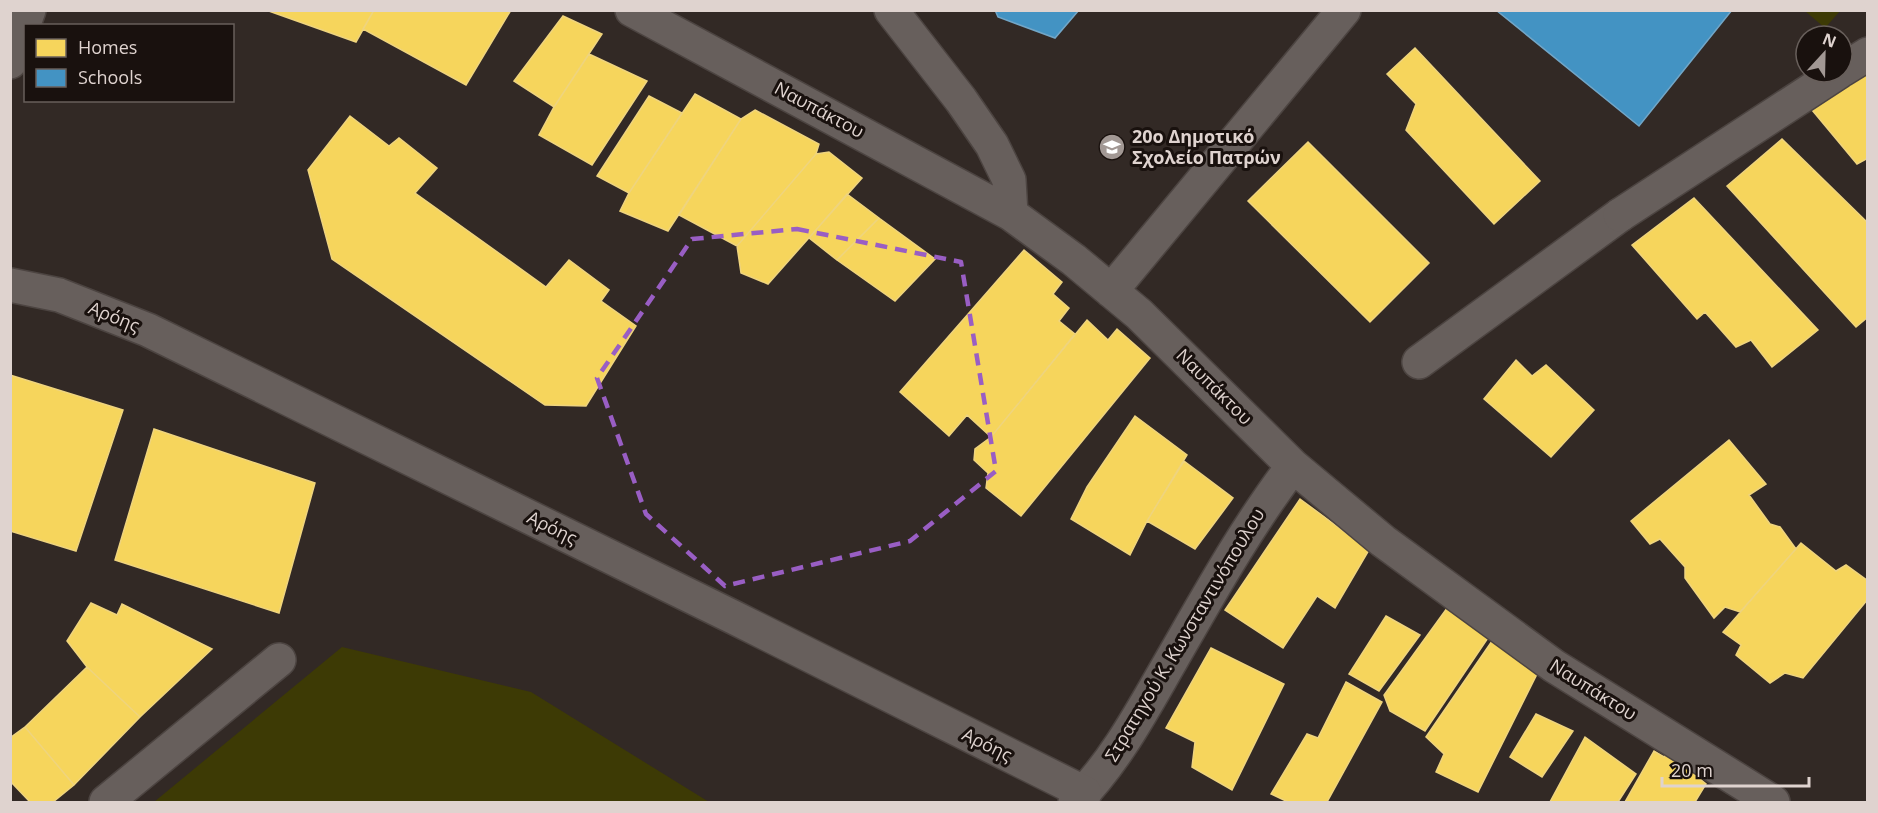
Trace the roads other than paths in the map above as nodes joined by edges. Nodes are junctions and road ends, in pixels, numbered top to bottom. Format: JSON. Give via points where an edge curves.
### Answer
{"nodes":[{"id":1,"x":29,"y":10,"type":"edge"},
{"id":2,"x":632,"y":10,"type":"edge"},
{"id":3,"x":891,"y":10,"type":"edge"},
{"id":4,"x":1344,"y":10,"type":"edge"},
{"id":5,"x":1868,"y":54,"type":"edge"},
{"id":6,"x":10,"y":62,"type":"edge"},
{"id":7,"x":1854,"y":63,"type":"edge"},
{"id":8,"x":1821,"y":84,"type":"edge"},
{"id":9,"x":1011,"y":214,"type":"junction"},
{"id":10,"x":10,"y":285,"type":"edge"},
{"id":11,"x":1111,"y":291,"type":"junction"},
{"id":12,"x":1419,"y":362,"type":"dead end"},
{"id":13,"x":1293,"y":466,"type":"junction"},
{"id":14,"x":279,"y":660,"type":"dead end"},
{"id":15,"x":1089,"y":799,"type":"edge"},
{"id":16,"x":105,"y":802,"type":"edge"},
{"id":17,"x":1773,"y":802,"type":"edge"}],
"edges":[{"from":1,"to":6,"type":"street"},
{"from":2,"to":9,"type":"street","name":"Ναυπάκτου"},
{"from":3,"to":9,"type":"street","via":[[992,145],[1009,180]]},
{"from":4,"to":11,"type":"street"},
{"from":5,"to":7,"type":"street"},
{"from":8,"to":12,"type":"street","via":[[1620,214]]},
{"from":9,"to":11,"type":"street","name":"Ναυπάκτου"},
{"from":10,"to":15,"type":"street","name":"Αρόης","via":[[59,296],[148,330],[722,612]]},
{"from":11,"to":13,"type":"street","name":"Ναυπάκτου","via":[[1159,332]]},
{"from":13,"to":15,"type":"street","name":"Στρατηγού Κ. Κωνσταντινόπουλου","via":[[1265,503]]},
{"from":13,"to":17,"type":"street","name":"Ναυπάκτου","via":[[1383,541],[1554,666]]},
{"from":14,"to":16,"type":"street"}]}
